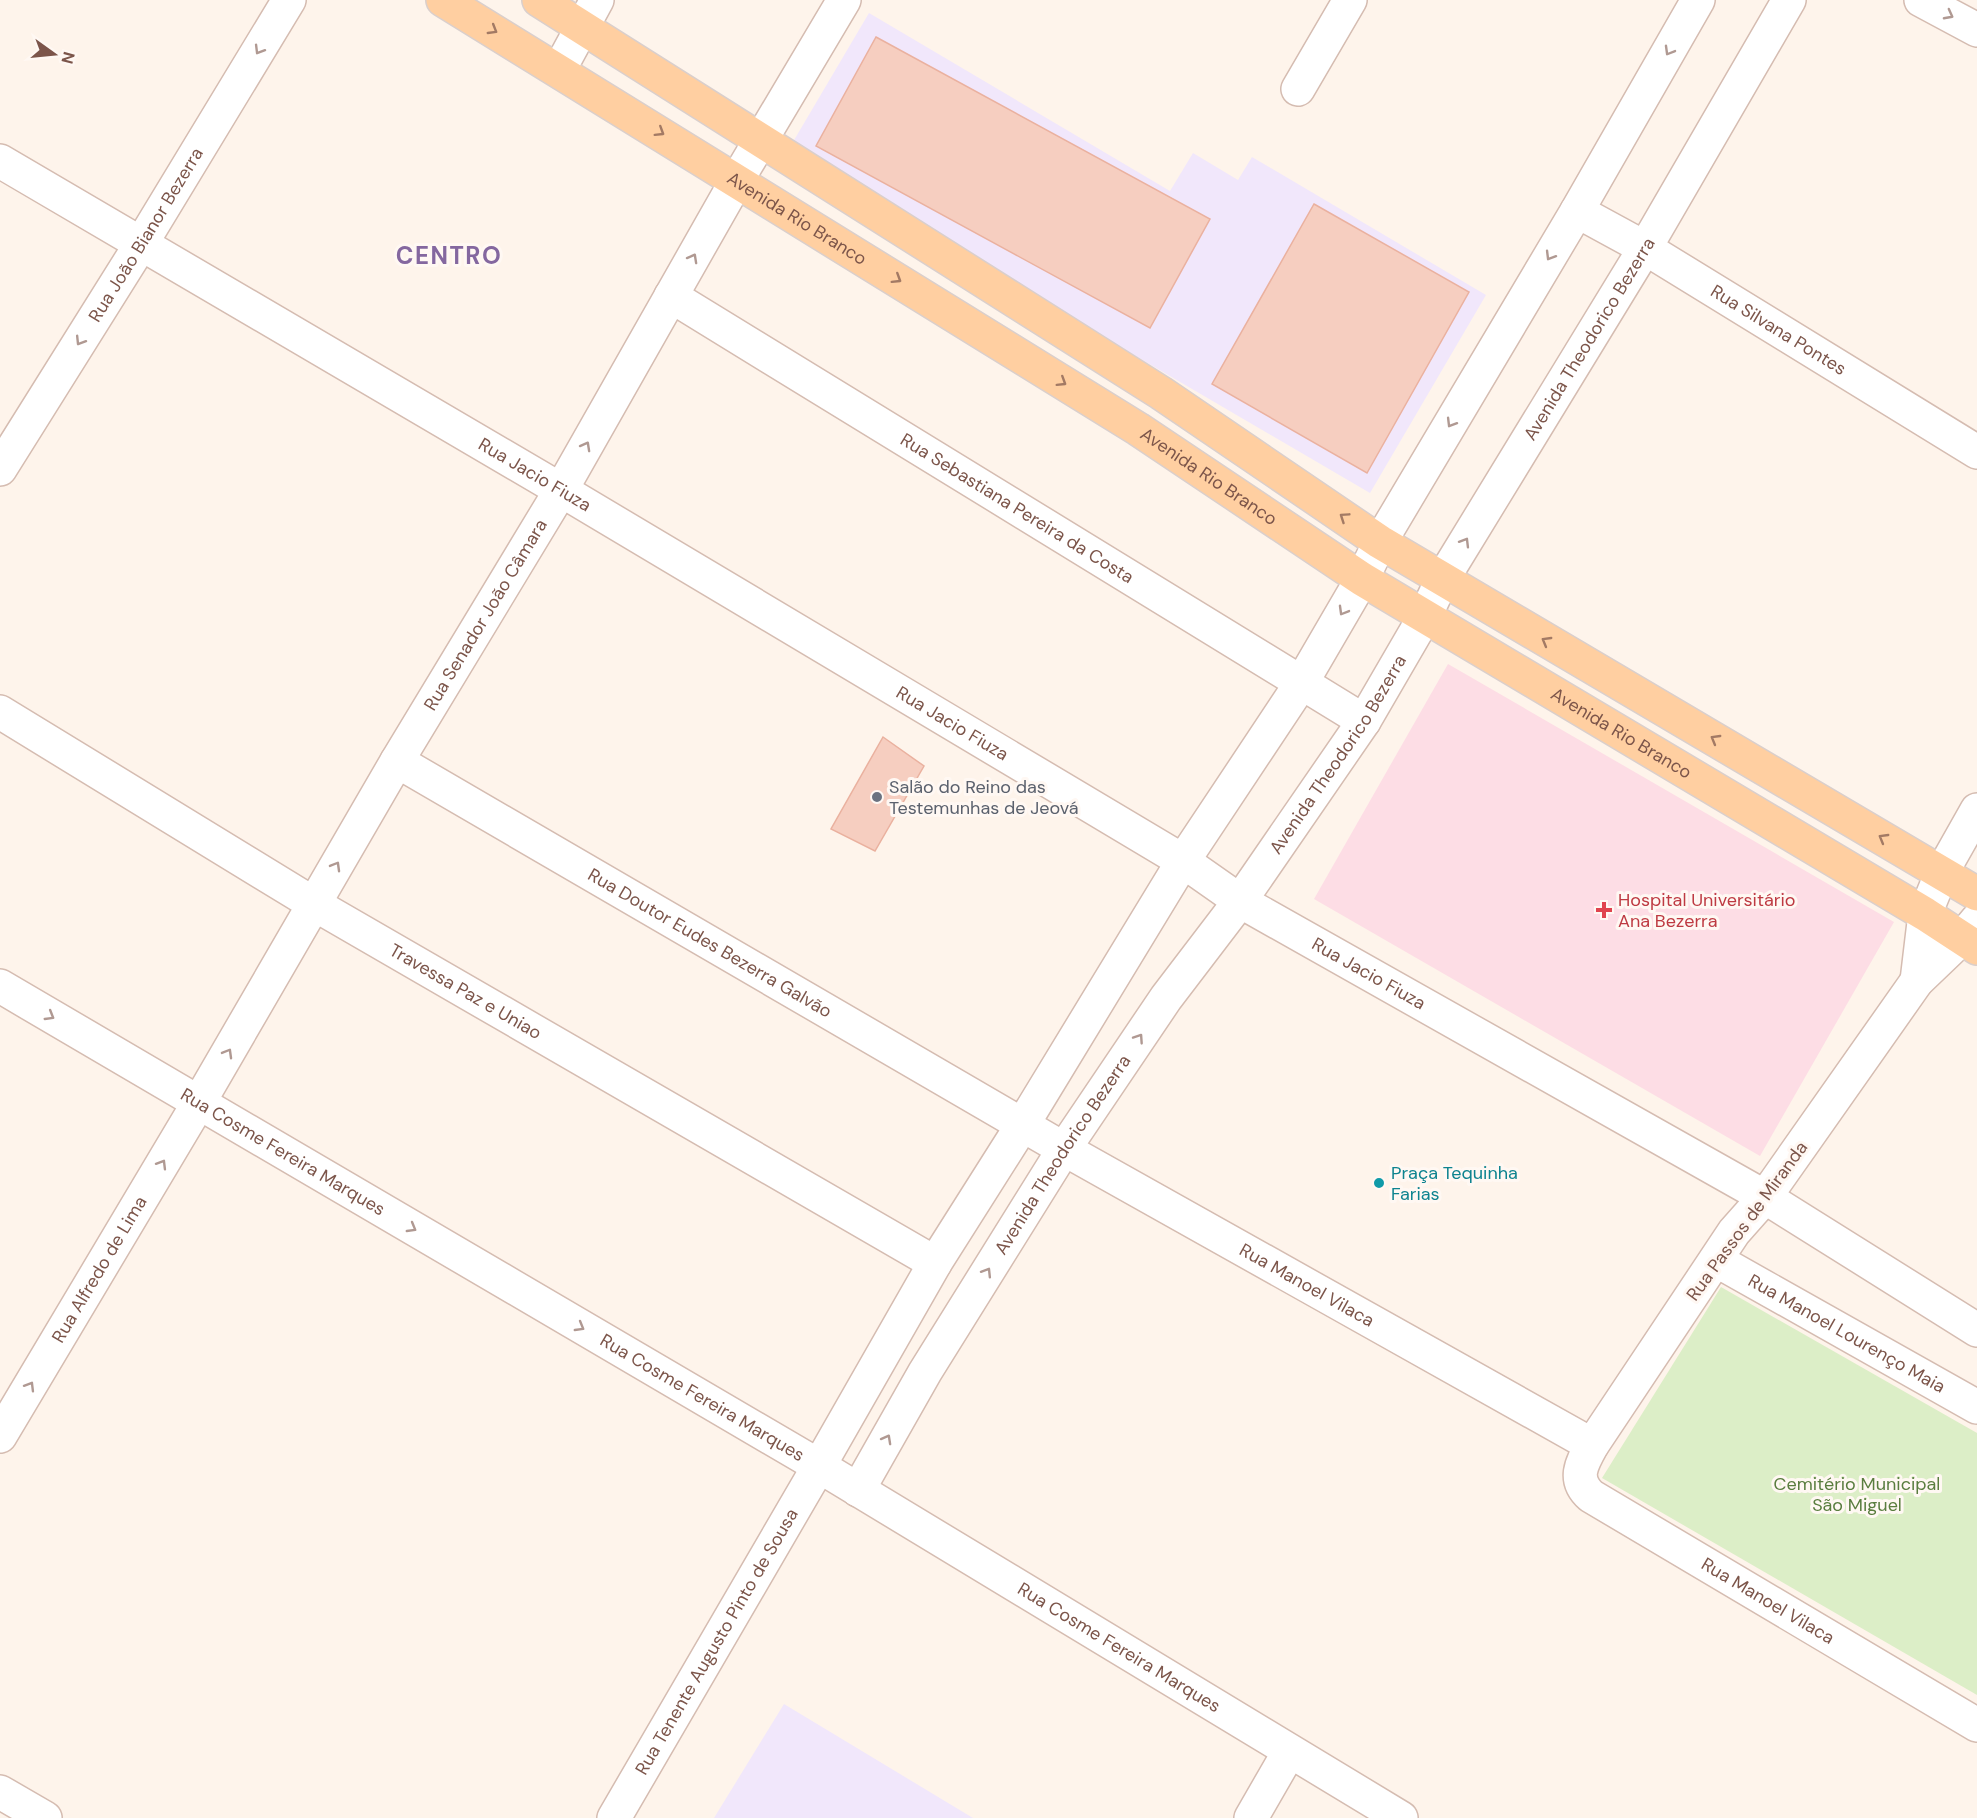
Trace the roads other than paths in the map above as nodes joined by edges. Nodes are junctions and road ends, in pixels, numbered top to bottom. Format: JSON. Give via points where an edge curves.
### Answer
{"nodes":[{"id":1,"x":289,"y":0,"type":"edge"},
{"id":2,"x":443,"y":0,"type":"edge"},
{"id":3,"x":539,"y":0,"type":"edge"},
{"id":4,"x":844,"y":0,"type":"edge"},
{"id":5,"x":1350,"y":0,"type":"edge"},
{"id":6,"x":1698,"y":0,"type":"edge"},
{"id":7,"x":1789,"y":0,"type":"edge"},
{"id":8,"x":1921,"y":0,"type":"edge"},
{"id":9,"x":589,"y":13,"type":"edge"},
{"id":10,"x":1977,"y":30,"type":"edge"},
{"id":11,"x":559,"y":70,"type":"junction"},
{"id":12,"x":1298,"y":89,"type":"dead end"},
{"id":13,"x":760,"y":141,"type":"junction"},
{"id":14,"x":0,"y":161,"type":"edge"},
{"id":15,"x":737,"y":180,"type":"junction"},
{"id":16,"x":1577,"y":211,"type":"junction"},
{"id":17,"x":141,"y":244,"type":"junction"},
{"id":18,"x":1645,"y":248,"type":"junction"},
{"id":19,"x":671,"y":296,"type":"junction"},
{"id":20,"x":1977,"y":452,"type":"edge"},
{"id":21,"x":0,"y":469,"type":"edge"},
{"id":22,"x":561,"y":490,"type":"junction"},
{"id":23,"x":1380,"y":542,"type":"junction"},
{"id":24,"x":1362,"y":579,"type":"junction"},
{"id":25,"x":1442,"y":580,"type":"junction"},
{"id":26,"x":1425,"y":616,"type":"junction"},
{"id":27,"x":1302,"y":682,"type":"junction"},
{"id":28,"x":0,"y":712,"type":"edge"},
{"id":29,"x":1364,"y":721,"type":"junction"},
{"id":30,"x":398,"y":761,"type":"junction"},
{"id":31,"x":1977,"y":810,"type":"edge"},
{"id":32,"x":1183,"y":861,"type":"junction"},
{"id":33,"x":1942,"y":872,"type":"junction"},
{"id":34,"x":1977,"y":894,"type":"edge"},
{"id":35,"x":1240,"y":901,"type":"junction"},
{"id":36,"x":314,"y":904,"type":"junction"},
{"id":37,"x":1925,"y":915,"type":"junction"},
{"id":38,"x":1972,"y":935,"type":"edge"},
{"id":39,"x":1917,"y":981,"type":"junction"},
{"id":40,"x":0,"y":986,"type":"edge"},
{"id":41,"x":198,"y":1104,"type":"junction"},
{"id":42,"x":1023,"y":1124,"type":"junction"},
{"id":43,"x":1064,"y":1149,"type":"junction"},
{"id":44,"x":1765,"y":1197,"type":"junction"},
{"id":45,"x":1716,"y":1260,"type":"junction"},
{"id":46,"x":935,"y":1263,"type":"junction"},
{"id":47,"x":1977,"y":1330,"type":"edge"},
{"id":48,"x":1977,"y":1407,"type":"edge"},
{"id":49,"x":0,"y":1436,"type":"edge"},
{"id":50,"x":1587,"y":1454,"type":"junction"},
{"id":51,"x":819,"y":1466,"type":"junction"},
{"id":52,"x":858,"y":1490,"type":"junction"},
{"id":53,"x":1977,"y":1725,"type":"edge"},
{"id":54,"x":1289,"y":1752,"type":"junction"},
{"id":55,"x":614,"y":1818,"type":"edge"},
{"id":56,"x":1251,"y":1818,"type":"edge"},
{"id":57,"x":1401,"y":1818,"type":"edge"}],
"edges":[{"from":1,"to":17,"type":"street","name":"Rua João Bianor Bezerra","one_way":true},
{"from":2,"to":11,"type":"main road","name":"Avenida Rio Branco","one_way":true},
{"from":3,"to":9,"type":"main road"},
{"from":4,"to":13,"type":"street","name":"Rua Senador João Câmara"},
{"from":5,"to":12,"type":"street"},
{"from":6,"to":16,"type":"street","one_way":true},
{"from":7,"to":18,"type":"street","name":"Avenida Theodorico Bezerra"},
{"from":8,"to":10,"type":"street","one_way":true},
{"from":9,"to":11,"type":"street"},
{"from":9,"to":13,"type":"main road"},
{"from":11,"to":15,"type":"main road","name":"Avenida Rio Branco","one_way":true},
{"from":13,"to":15,"type":"street","name":"Rua Senador João Câmara"},
{"from":23,"to":13,"type":"main road","one_way":true,"via":[[1161,393]]},
{"from":14,"to":17,"type":"street","name":"Rua Jacio Fiuza"},
{"from":19,"to":15,"type":"street","name":"Rua Senador João Câmara","one_way":true},
{"from":15,"to":24,"type":"main road","name":"Avenida Rio Branco","one_way":true,"via":[[1138,429]]},
{"from":16,"to":18,"type":"street","name":"Rua Silvana Pontes"},
{"from":16,"to":23,"type":"street","one_way":true},
{"from":17,"to":21,"type":"street","name":"Rua João Bianor Bezerra","one_way":true},
{"from":17,"to":22,"type":"street","name":"Rua Jacio Fiuza"},
{"from":18,"to":20,"type":"street","name":"Rua Silvana Pontes"},
{"from":25,"to":18,"type":"street","name":"Avenida Theodorico Bezerra","one_way":true},
{"from":22,"to":19,"type":"street","name":"Rua Senador João Câmara","one_way":true},
{"from":19,"to":27,"type":"street","name":"Rua Sebastiana Pereira da Costa"},
{"from":22,"to":30,"type":"street","name":"Rua Senador João Câmara"},
{"from":22,"to":32,"type":"street","name":"Rua Jacio Fiuza"},
{"from":23,"to":24,"type":"street"},
{"from":23,"to":25,"type":"main road"},
{"from":24,"to":26,"type":"main road","name":"Avenida Rio Branco"},
{"from":24,"to":27,"type":"street","one_way":true},
{"from":25,"to":26,"type":"street","name":"Avenida Theodorico Bezerra"},
{"from":33,"to":25,"type":"main road","one_way":true},
{"from":26,"to":29,"type":"street","name":"Avenida Theodorico Bezerra"},
{"from":26,"to":37,"type":"main road","name":"Avenida Rio Branco"},
{"from":27,"to":29,"type":"street","name":"Rua Sebastiana Pereira da Costa"},
{"from":27,"to":32,"type":"street"},
{"from":28,"to":36,"type":"street","name":"Travessa Paz e Uniao"},
{"from":29,"to":35,"type":"street","name":"Avenida Theodorico Bezerra"},
{"from":36,"to":30,"type":"street","name":"Rua Senador João Câmara","one_way":true},
{"from":30,"to":42,"type":"street","name":"Rua Doutor Eudes Bezerra Galvão"},
{"from":31,"to":33,"type":"street","name":"Rua Passos de Miranda"},
{"from":32,"to":35,"type":"street","name":"Rua Jacio Fiuza"},
{"from":32,"to":42,"type":"street"},
{"from":33,"to":34,"type":"main road"},
{"from":33,"to":37,"type":"street","name":"Rua Passos de Miranda"},
{"from":43,"to":35,"type":"street","name":"Avenida Theodorico Bezerra","one_way":true,"via":[[1166,998]]},
{"from":35,"to":44,"type":"street","name":"Rua Jacio Fiuza"},
{"from":41,"to":36,"type":"street","name":"Rua Senador João Câmara","one_way":true},
{"from":36,"to":46,"type":"street","name":"Travessa Paz e Uniao"},
{"from":37,"to":38,"type":"main road","name":"Avenida Rio Branco"},
{"from":37,"to":39,"type":"street","name":"Rua Passos de Miranda"},
{"from":38,"to":39,"type":"street","name":"Rua Passos de Miranda"},
{"from":39,"to":44,"type":"street","name":"Rua Passos de Miranda"},
{"from":40,"to":41,"type":"street","name":"Rua Cosme Fereira Marques","one_way":true},
{"from":49,"to":41,"type":"street","name":"Rua Alfredo de Lima","one_way":true},
{"from":41,"to":51,"type":"street","name":"Rua Cosme Fereira Marques","one_way":true},
{"from":42,"to":43,"type":"street","name":"Rua Manoel Vilaca"},
{"from":42,"to":46,"type":"street"},
{"from":43,"to":50,"type":"street","name":"Rua Manoel Vilaca"},
{"from":52,"to":43,"type":"street","name":"Avenida Theodorico Bezerra","one_way":true,"via":[[925,1372]]},
{"from":44,"to":45,"type":"street","name":"Rua Passos de Miranda"},
{"from":44,"to":47,"type":"street"},
{"from":45,"to":48,"type":"street","name":"Rua Manoel Lourenço Maia"},
{"from":45,"to":50,"type":"street","name":"Rua Passos de Miranda"},
{"from":46,"to":51,"type":"street"},
{"from":50,"to":53,"type":"street","name":"Rua Manoel Vilaca","via":[[1580,1482],[1590,1496]]},
{"from":51,"to":52,"type":"street","name":"Rua Cosme Fereira Marques"},
{"from":51,"to":55,"type":"street","name":"Rua Tenente Augusto Pinto de Sousa"},
{"from":52,"to":54,"type":"street","name":"Rua Cosme Fereira Marques"},
{"from":54,"to":56,"type":"street"},
{"from":54,"to":57,"type":"street","name":"Rua Cosme Fereira Marques"}]}
